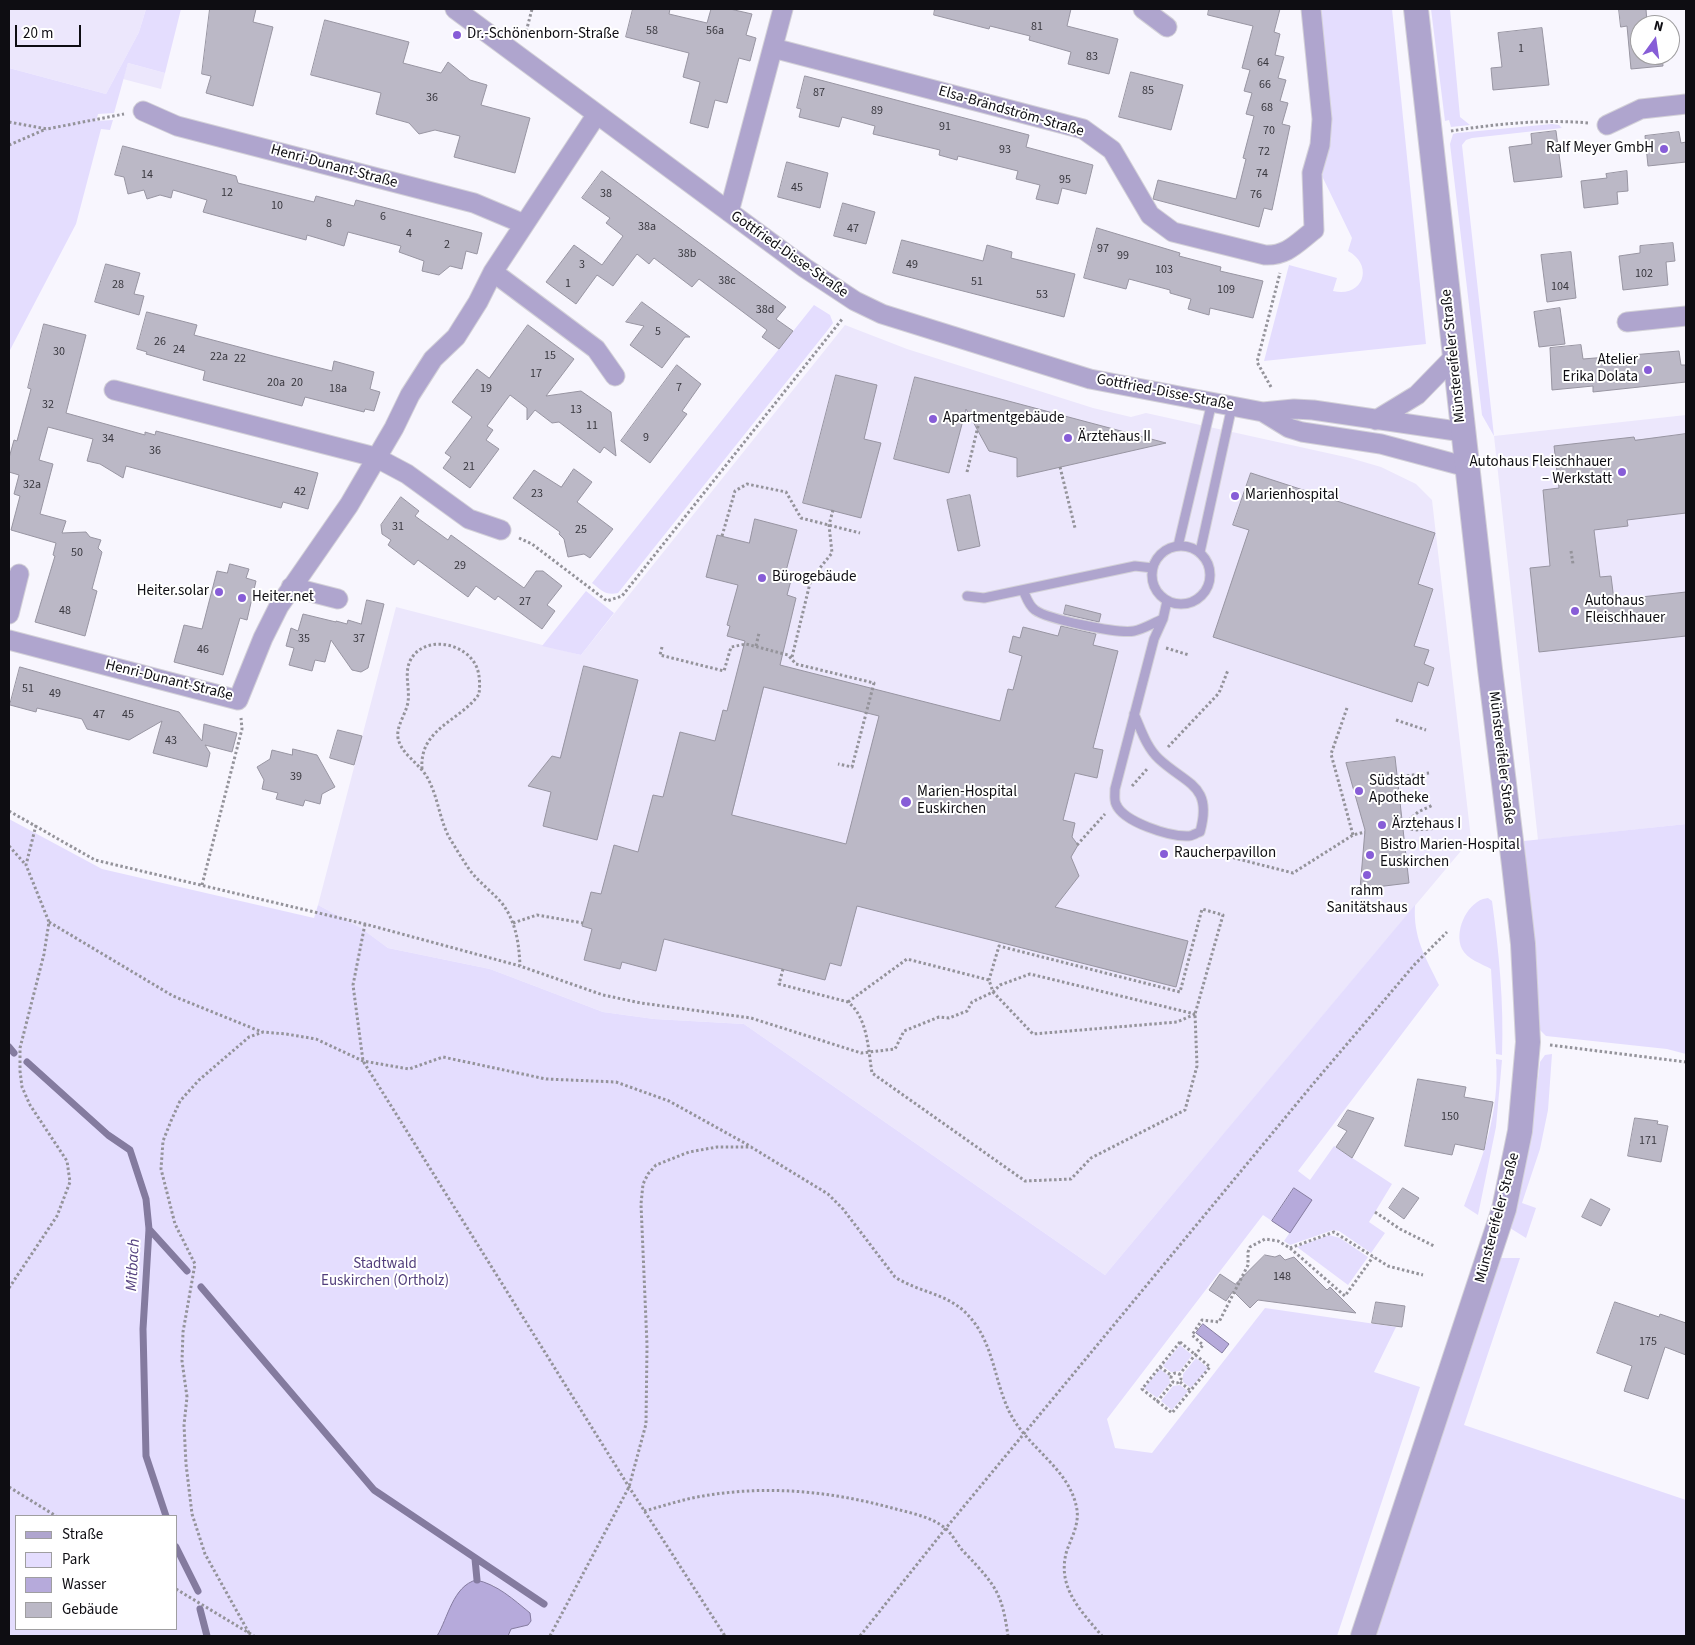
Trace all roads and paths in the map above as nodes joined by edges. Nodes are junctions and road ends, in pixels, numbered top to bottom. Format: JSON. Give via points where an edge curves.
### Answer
{"nodes":[{"id":1,"x":455,"y":9,"type":"edge"},
{"id":2,"x":532,"y":9,"type":"edge"},
{"id":3,"x":783,"y":9,"type":"edge"},
{"id":4,"x":1143,"y":9,"type":"edge"},
{"id":5,"x":1312,"y":9,"type":"edge"},
{"id":6,"x":1416,"y":9,"type":"edge"},
{"id":7,"x":1167,"y":27,"type":"dead end"},
{"id":8,"x":773,"y":48,"type":"junction"},
{"id":9,"x":520,"y":56,"type":"junction"},
{"id":10,"x":1686,"y":104,"type":"edge"},
{"id":11,"x":143,"y":111,"type":"joint"},
{"id":12,"x":597,"y":114,"type":"junction"},
{"id":13,"x":9,"y":122,"type":"edge"},
{"id":14,"x":1607,"y":125,"type":"joint"},
{"id":15,"x":47,"y":129,"type":"junction"},
{"id":16,"x":1428,"y":134,"type":"junction"},
{"id":17,"x":9,"y":145,"type":"edge"},
{"id":18,"x":729,"y":212,"type":"junction"},
{"id":19,"x":524,"y":224,"type":"junction"},
{"id":20,"x":1285,"y":253,"type":"junction"},
{"id":21,"x":494,"y":272,"type":"junction"},
{"id":22,"x":855,"y":301,"type":"junction"},
{"id":23,"x":1686,"y":316,"type":"edge"},
{"id":24,"x":1627,"y":322,"type":"dead end"},
{"id":25,"x":1454,"y":358,"type":"junction"},
{"id":26,"x":615,"y":376,"type":"dead end"},
{"id":27,"x":1271,"y":387,"type":"dead end"},
{"id":28,"x":114,"y":390,"type":"dead end"},
{"id":29,"x":1212,"y":402,"type":"junction"},
{"id":30,"x":1232,"y":406,"type":"junction"},
{"id":31,"x":1263,"y":412,"type":"junction"},
{"id":32,"x":980,"y":418,"type":"dead end"},
{"id":33,"x":1376,"y":420,"type":"junction"},
{"id":34,"x":1463,"y":432,"type":"junction"},
{"id":35,"x":375,"y":457,"type":"junction"},
{"id":36,"x":1060,"y":467,"type":"dead end"},
{"id":37,"x":1468,"y":467,"type":"junction"},
{"id":38,"x":967,"y":472,"type":"dead end"},
{"id":39,"x":833,"y":510,"type":"dead end"},
{"id":40,"x":829,"y":525,"type":"junction"},
{"id":41,"x":1075,"y":528,"type":"dead end"},
{"id":42,"x":501,"y":530,"type":"joint"},
{"id":43,"x":860,"y":533,"type":"dead end"},
{"id":44,"x":722,"y":536,"type":"dead end"},
{"id":45,"x":1178,"y":546,"type":"junction"},
{"id":46,"x":1571,"y":551,"type":"dead end"},
{"id":47,"x":1200,"y":552,"type":"junction"},
{"id":48,"x":1573,"y":564,"type":"dead end"},
{"id":49,"x":1152,"y":568,"type":"junction"},
{"id":50,"x":19,"y":574,"type":"dead end"},
{"id":51,"x":291,"y":587,"type":"junction"},
{"id":52,"x":1023,"y":590,"type":"junction"},
{"id":53,"x":967,"y":596,"type":"dead end"},
{"id":54,"x":338,"y":599,"type":"dead end"},
{"id":55,"x":1167,"y":601,"type":"junction"},
{"id":56,"x":9,"y":614,"type":"edge"},
{"id":57,"x":1163,"y":619,"type":"junction"},
{"id":58,"x":759,"y":633,"type":"dead end"},
{"id":59,"x":9,"y":640,"type":"edge"},
{"id":60,"x":1152,"y":645,"type":"junction"},
{"id":61,"x":756,"y":646,"type":"junction"},
{"id":62,"x":662,"y":647,"type":"dead end"},
{"id":63,"x":1189,"y":655,"type":"dead end"},
{"id":64,"x":792,"y":657,"type":"junction"},
{"id":65,"x":238,"y":700,"type":"junction"},
{"id":66,"x":1347,"y":708,"type":"dead end"},
{"id":67,"x":1134,"y":714,"type":"junction"},
{"id":68,"x":1396,"y":720,"type":"dead end"},
{"id":69,"x":1426,"y":730,"type":"dead end"},
{"id":70,"x":838,"y":764,"type":"dead end"},
{"id":71,"x":422,"y":769,"type":"junction"},
{"id":72,"x":1429,"y":773,"type":"dead end"},
{"id":73,"x":1397,"y":776,"type":"dead end"},
{"id":74,"x":1433,"y":805,"type":"dead end"},
{"id":75,"x":9,"y":810,"type":"edge"},
{"id":76,"x":36,"y":825,"type":"junction"},
{"id":77,"x":1440,"y":828,"type":"dead end"},
{"id":78,"x":1365,"y":832,"type":"dead end"},
{"id":79,"x":1352,"y":835,"type":"junction"},
{"id":80,"x":9,"y":846,"type":"edge"},
{"id":81,"x":1193,"y":848,"type":"dead end"},
{"id":82,"x":26,"y":865,"type":"junction"},
{"id":83,"x":202,"y":885,"type":"junction"},
{"id":84,"x":49,"y":922,"type":"junction"},
{"id":85,"x":513,"y":923,"type":"junction"},
{"id":86,"x":583,"y":923,"type":"dead end"},
{"id":87,"x":365,"y":924,"type":"junction"},
{"id":88,"x":1447,"y":932,"type":"dead end"},
{"id":89,"x":520,"y":966,"type":"junction"},
{"id":90,"x":782,"y":969,"type":"dead end"},
{"id":91,"x":989,"y":980,"type":"junction"},
{"id":92,"x":993,"y":992,"type":"junction"},
{"id":93,"x":848,"y":1002,"type":"junction"},
{"id":94,"x":1195,"y":1014,"type":"junction"},
{"id":95,"x":263,"y":1032,"type":"junction"},
{"id":96,"x":1562,"y":1046,"type":"dead end"},
{"id":97,"x":868,"y":1053,"type":"junction"},
{"id":98,"x":363,"y":1061,"type":"junction"},
{"id":99,"x":1686,"y":1062,"type":"edge"},
{"id":100,"x":751,"y":1147,"type":"junction"},
{"id":101,"x":1375,"y":1212,"type":"dead end"},
{"id":102,"x":1434,"y":1246,"type":"dead end"},
{"id":103,"x":1290,"y":1248,"type":"junction"},
{"id":104,"x":1373,"y":1257,"type":"junction"},
{"id":105,"x":1423,"y":1275,"type":"dead end"},
{"id":106,"x":9,"y":1288,"type":"edge"},
{"id":107,"x":1195,"y":1355,"type":"junction"},
{"id":108,"x":1160,"y":1366,"type":"junction"},
{"id":109,"x":1179,"y":1375,"type":"junction"},
{"id":110,"x":1172,"y":1376,"type":"junction"},
{"id":111,"x":1173,"y":1382,"type":"junction"},
{"id":112,"x":1180,"y":1382,"type":"junction"},
{"id":113,"x":1191,"y":1391,"type":"junction"},
{"id":114,"x":1157,"y":1402,"type":"junction"},
{"id":115,"x":1024,"y":1435,"type":"junction"},
{"id":116,"x":9,"y":1487,"type":"edge"},
{"id":117,"x":629,"y":1487,"type":"junction"},
{"id":118,"x":644,"y":1511,"type":"junction"},
{"id":119,"x":54,"y":1515,"type":"edge"},
{"id":120,"x":946,"y":1528,"type":"junction"},
{"id":121,"x":178,"y":1590,"type":"edge"},
{"id":122,"x":249,"y":1633,"type":"junction"},
{"id":123,"x":254,"y":1636,"type":"edge"},
{"id":124,"x":550,"y":1636,"type":"edge"},
{"id":125,"x":725,"y":1636,"type":"edge"},
{"id":126,"x":860,"y":1636,"type":"edge"},
{"id":127,"x":1008,"y":1636,"type":"edge"},
{"id":128,"x":1102,"y":1636,"type":"edge"},
{"id":129,"x":1363,"y":1636,"type":"edge"}],
"edges":[{"from":1,"to":9,"type":"street","name":"Gottfried-Disse-Straße"},
{"from":2,"to":9,"type":"path"},
{"from":3,"to":8,"type":"street"},
{"from":4,"to":7,"type":"street"},
{"from":5,"to":20,"type":"street","via":[[1322,119],[1320,144],[1312,173],[1314,230]]},
{"from":6,"to":16,"type":"street","name":"Münstereifeler Straße"},
{"from":8,"to":18,"type":"street"},
{"from":8,"to":20,"type":"street","name":"Elsa-Brändström-Straße","via":[[1083,129],[1112,150],[1150,215],[1173,232],[1265,255]]},
{"from":9,"to":12,"type":"street","name":"Gottfried-Disse-Straße"},
{"from":10,"to":14,"type":"street","via":[[1641,109]]},
{"from":11,"to":15,"type":"path"},
{"from":11,"to":19,"type":"street","name":"Henri-Dunant-Straße","via":[[178,126],[474,204]]},
{"from":12,"to":18,"type":"street","name":"Gottfried-Disse-Straße"},
{"from":12,"to":19,"type":"street","name":"Henri-Dunant-Straße"},
{"from":13,"to":15,"type":"path"},
{"from":14,"to":16,"type":"path","via":[[1566,121]]},
{"from":15,"to":17,"type":"path"},
{"from":16,"to":25,"type":"street","name":"Münstereifeler Straße"},
{"from":18,"to":22,"type":"street","name":"Gottfried-Disse-Straße"},
{"from":19,"to":21,"type":"street","name":"Henri-Dunant-Straße"},
{"from":20,"to":27,"type":"path","via":[[1258,362]]},
{"from":21,"to":26,"type":"street","via":[[596,349]]},
{"from":21,"to":35,"type":"street","name":"Henri-Dunant-Straße","via":[[456,337],[433,359]]},
{"from":22,"to":29,"type":"street","name":"Gottfried-Disse-Straße","via":[[909,324],[1090,379]]},
{"from":22,"to":42,"type":"path","via":[[622,596],[607,600],[532,544]]},
{"from":23,"to":24,"type":"street"},
{"from":25,"to":33,"type":"street","via":[[1417,395]]},
{"from":25,"to":34,"type":"street","name":"Münstereifeler Straße"},
{"from":28,"to":35,"type":"street"},
{"from":29,"to":30,"type":"street","name":"Gottfried-Disse-Straße"},
{"from":29,"to":45,"type":"lane"},
{"from":30,"to":31,"type":"street","name":"Gottfried-Disse-Straße"},
{"from":30,"to":47,"type":"lane"},
{"from":31,"to":33,"type":"street","name":"Gottfried-Disse-Straße","via":[[1294,408]]},
{"from":31,"to":37,"type":"street","name":"Gottfried-Disse-Straße","via":[[1296,430],[1381,444]]},
{"from":32,"to":38,"type":"path"},
{"from":33,"to":34,"type":"street","name":"Gottfried-Disse-Straße"},
{"from":34,"to":37,"type":"street","name":"Münstereifeler Straße"},
{"from":35,"to":42,"type":"street","via":[[407,474],[469,519]]},
{"from":35,"to":51,"type":"street","name":"Henri-Dunant-Straße","via":[[329,536]]},
{"from":36,"to":41,"type":"path"},
{"from":37,"to":129,"type":"street","name":"Münstereifeler Straße","via":[[1523,944],[1528,1042],[1525,1089],[1519,1140],[1504,1209]]},
{"from":39,"to":40,"type":"path"},
{"from":40,"to":43,"type":"path"},
{"from":40,"to":44,"type":"path","via":[[801,518],[786,492],[747,484],[735,491]]},
{"from":40,"to":64,"type":"path","via":[[832,553],[811,579]]},
{"from":45,"to":47,"type":"lane"},
{"from":45,"to":49,"type":"lane","via":[[1162,552]]},
{"from":46,"to":48,"type":"path"},
{"from":47,"to":55,"type":"lane","via":[[1210,573],[1206,590],[1198,599],[1186,604]]},
{"from":49,"to":52,"type":"lane","via":[[1118,568]]},
{"from":49,"to":55,"type":"lane","via":[[1154,587]]},
{"from":50,"to":56,"type":"street"},
{"from":51,"to":54,"type":"street"},
{"from":51,"to":65,"type":"street","name":"Henri-Dunant-Straße","via":[[270,624]]},
{"from":52,"to":53,"type":"lane","via":[[984,598]]},
{"from":52,"to":57,"type":"lane","via":[[1035,610],[1097,628],[1134,631]]},
{"from":55,"to":57,"type":"lane"},
{"from":57,"to":60,"type":"lane"},
{"from":58,"to":61,"type":"path"},
{"from":59,"to":65,"type":"street","name":"Henri-Dunant-Straße"},
{"from":60,"to":63,"type":"path"},
{"from":60,"to":67,"type":"lane"},
{"from":61,"to":62,"type":"path","via":[[731,647],[724,671],[660,655]]},
{"from":61,"to":64,"type":"path"},
{"from":64,"to":70,"type":"path","via":[[796,664],[874,683],[852,767]]},
{"from":65,"to":83,"type":"path","via":[[242,729]]},
{"from":66,"to":79,"type":"path","via":[[1332,754]]},
{"from":67,"to":67,"type":"lane","via":[[1115,789],[1115,804],[1136,823],[1151,828],[1190,836],[1200,832],[1204,805],[1201,793],[1158,758],[1148,745]]},
{"from":68,"to":69,"type":"path"},
{"from":71,"to":71,"type":"path","via":[[398,740],[397,732],[407,704],[408,666],[422,647],[438,644],[456,647],[478,669],[479,694],[432,737],[421,757]]},
{"from":71,"to":85,"type":"path","via":[[433,787],[448,834],[468,867],[501,903]]},
{"from":72,"to":73,"type":"path"},
{"from":74,"to":77,"type":"path","via":[[1418,812],[1401,827],[1415,830]]},
{"from":75,"to":76,"type":"path"},
{"from":76,"to":82,"type":"path"},
{"from":76,"to":83,"type":"path","via":[[95,860]]},
{"from":78,"to":79,"type":"path"},
{"from":79,"to":81,"type":"path","via":[[1293,873]]},
{"from":80,"to":82,"type":"path"},
{"from":82,"to":84,"type":"path"},
{"from":83,"to":87,"type":"path"},
{"from":84,"to":95,"type":"path","via":[[173,996]]},
{"from":84,"to":106,"type":"path","via":[[20,1048],[20,1071],[22,1087],[30,1105],[67,1161],[70,1182],[57,1216]]},
{"from":85,"to":86,"type":"path","via":[[537,916]]},
{"from":85,"to":89,"type":"path"},
{"from":87,"to":89,"type":"path"},
{"from":87,"to":98,"type":"path","via":[[353,985]]},
{"from":88,"to":115,"type":"path","via":[[1415,964],[1313,1084]]},
{"from":89,"to":97,"type":"path","via":[[603,995],[751,1018]]},
{"from":90,"to":93,"type":"path","via":[[779,984]]},
{"from":91,"to":92,"type":"path"},
{"from":91,"to":93,"type":"path","via":[[907,959]]},
{"from":91,"to":94,"type":"path","via":[[999,946],[1180,992],[1202,909],[1223,915]]},
{"from":92,"to":94,"type":"path","via":[[1000,985],[1030,974]]},
{"from":92,"to":94,"type":"path","via":[[1033,1034],[1177,1022]]},
{"from":92,"to":97,"type":"path","via":[[972,1002],[967,1011],[949,1018],[939,1017],[904,1031],[895,1048]]},
{"from":93,"to":97,"type":"path","via":[[862,1020]]},
{"from":94,"to":97,"type":"path","via":[[1197,1066],[1186,1110],[1092,1158],[1071,1179],[1025,1181],[872,1073]]},
{"from":95,"to":98,"type":"path","via":[[316,1039]]},
{"from":95,"to":122,"type":"path","via":[[248,1038],[180,1101],[163,1141],[161,1169],[175,1224],[195,1264],[184,1315],[182,1361],[186,1383],[185,1435],[192,1514],[205,1554]]},
{"from":96,"to":99,"type":"path"},
{"from":98,"to":100,"type":"path","via":[[409,1069],[443,1057],[546,1079],[616,1082],[669,1101]]},
{"from":98,"to":117,"type":"path"},
{"from":100,"to":115,"type":"path","via":[[828,1194],[895,1277],[946,1298],[967,1314],[989,1349],[1001,1393]]},
{"from":100,"to":117,"type":"path","via":[[717,1147],[669,1158],[656,1165],[643,1184],[646,1424]]},
{"from":101,"to":102,"type":"path"},
{"from":103,"to":104,"type":"path","via":[[1334,1232]]},
{"from":103,"to":104,"type":"path","via":[[1345,1296]]},
{"from":103,"to":107,"type":"path","via":[[1278,1241],[1265,1239],[1250,1247],[1248,1265],[1219,1322],[1202,1320],[1192,1332],[1203,1344]]},
{"from":104,"to":105,"type":"path","via":[[1388,1266]]},
{"from":107,"to":108,"type":"path","via":[[1180,1342]]},
{"from":107,"to":109,"type":"path"},
{"from":107,"to":113,"type":"path","via":[[1210,1367]]},
{"from":108,"to":110,"type":"path"},
{"from":108,"to":114,"type":"path","via":[[1142,1388]]},
{"from":109,"to":110,"type":"path"},
{"from":109,"to":112,"type":"path"},
{"from":110,"to":111,"type":"path"},
{"from":111,"to":112,"type":"path"},
{"from":111,"to":114,"type":"path"},
{"from":112,"to":113,"type":"path"},
{"from":113,"to":114,"type":"path","via":[[1172,1413]]},
{"from":115,"to":120,"type":"path"},
{"from":115,"to":128,"type":"path","via":[[1049,1460],[1071,1493],[1077,1510],[1077,1523],[1067,1552],[1064,1578],[1073,1601]]},
{"from":116,"to":119,"type":"path"},
{"from":117,"to":118,"type":"path"},
{"from":117,"to":124,"type":"path"},
{"from":118,"to":120,"type":"path","via":[[702,1496],[745,1490],[783,1490],[870,1502],[928,1518]]},
{"from":118,"to":125,"type":"path"},
{"from":120,"to":126,"type":"path"},
{"from":120,"to":127,"type":"path","via":[[996,1587],[1004,1608]]},
{"from":121,"to":122,"type":"path"},
{"from":122,"to":123,"type":"path"}]}
